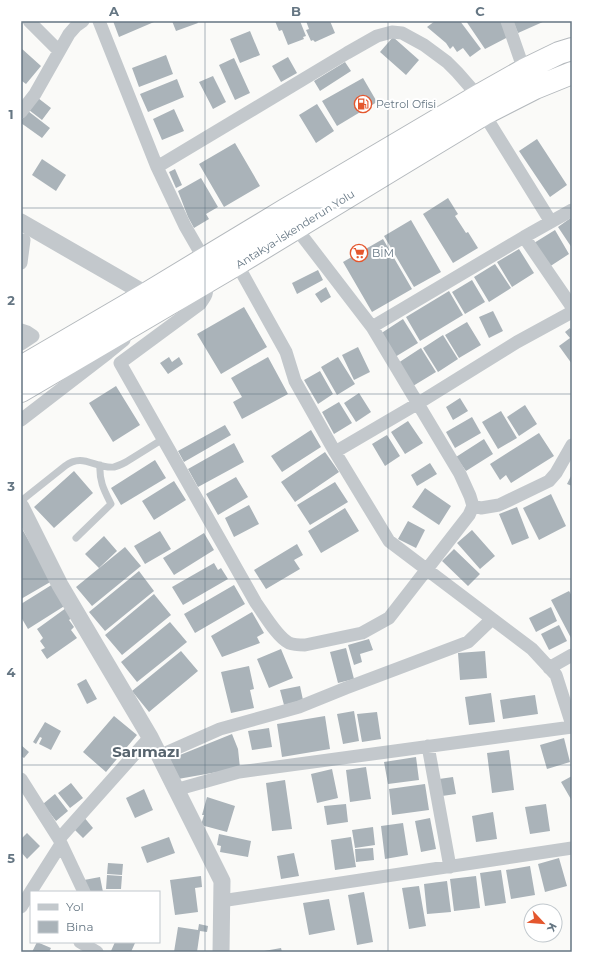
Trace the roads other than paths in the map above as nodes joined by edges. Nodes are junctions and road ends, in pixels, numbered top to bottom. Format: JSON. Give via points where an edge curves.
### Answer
{"nodes":[{"id":1,"x":29,"y":21,"type":"edge"},
{"id":2,"x":83,"y":21,"type":"edge"},
{"id":3,"x":99,"y":21,"type":"edge"},
{"id":4,"x":507,"y":21,"type":"edge"},
{"id":5,"x":390,"y":26,"type":"edge"},
{"id":6,"x":572,"y":49,"type":"edge"},
{"id":7,"x":59,"y":51,"type":"junction"},
{"id":8,"x":524,"y":70,"type":"junction"},
{"id":9,"x":572,"y":73,"type":"edge"},
{"id":10,"x":481,"y":105,"type":"junction"},
{"id":11,"x":21,"y":112,"type":"edge"},
{"id":12,"x":157,"y":167,"type":"junction"},
{"id":13,"x":572,"y":210,"type":"edge"},
{"id":14,"x":21,"y":222,"type":"edge"},
{"id":15,"x":551,"y":222,"type":"junction"},
{"id":16,"x":296,"y":228,"type":"junction"},
{"id":17,"x":28,"y":237,"type":"edge"},
{"id":18,"x":524,"y":237,"type":"junction"},
{"id":19,"x":204,"y":259,"type":"junction"},
{"id":20,"x":21,"y":263,"type":"edge"},
{"id":21,"x":237,"y":264,"type":"junction"},
{"id":22,"x":206,"y":283,"type":"junction"},
{"id":23,"x":152,"y":303,"type":"junction"},
{"id":24,"x":572,"y":307,"type":"edge"},
{"id":25,"x":572,"y":312,"type":"edge"},
{"id":26,"x":372,"y":327,"type":"junction"},
{"id":27,"x":21,"y":330,"type":"edge"},
{"id":28,"x":21,"y":344,"type":"edge"},
{"id":29,"x":21,"y":366,"type":"edge"},
{"id":30,"x":21,"y":391,"type":"edge"},
{"id":31,"x":417,"y":404,"type":"junction"},
{"id":32,"x":21,"y":420,"type":"edge"},
{"id":33,"x":164,"y":439,"type":"junction"},
{"id":34,"x":572,"y":445,"type":"edge"},
{"id":35,"x":335,"y":452,"type":"junction"},
{"id":36,"x":100,"y":465,"type":"junction"},
{"id":37,"x":21,"y":501,"type":"edge"},
{"id":38,"x":473,"y":506,"type":"junction"},
{"id":39,"x":21,"y":507,"type":"edge"},
{"id":40,"x":76,"y":538,"type":"dead end"},
{"id":41,"x":427,"y":569,"type":"junction"},
{"id":42,"x":492,"y":619,"type":"junction"},
{"id":43,"x":572,"y":655,"type":"edge"},
{"id":44,"x":550,"y":668,"type":"junction"},
{"id":45,"x":572,"y":726,"type":"edge"},
{"id":46,"x":150,"y":737,"type":"junction"},
{"id":47,"x":428,"y":746,"type":"junction"},
{"id":48,"x":159,"y":756,"type":"junction"},
{"id":49,"x":21,"y":780,"type":"edge"},
{"id":50,"x":175,"y":790,"type":"junction"},
{"id":51,"x":60,"y":841,"type":"junction"},
{"id":52,"x":572,"y":848,"type":"edge"},
{"id":53,"x":450,"y":866,"type":"junction"},
{"id":54,"x":30,"y":891,"type":"edge"},
{"id":55,"x":84,"y":891,"type":"edge"},
{"id":56,"x":30,"y":892,"type":"edge"},
{"id":57,"x":221,"y":901,"type":"junction"},
{"id":58,"x":21,"y":907,"type":"edge"},
{"id":59,"x":30,"y":912,"type":"edge"},
{"id":60,"x":82,"y":943,"type":"edge"},
{"id":61,"x":97,"y":952,"type":"edge"},
{"id":62,"x":221,"y":952,"type":"edge"}],
"edges":[{"from":1,"to":7,"type":"street"},
{"from":2,"to":7,"type":"street","via":[[72,30]]},
{"from":3,"to":12,"type":"street"},
{"from":4,"to":8,"type":"street"},
{"from":5,"to":10,"type":"street","via":[[435,53],[457,72]]},
{"from":5,"to":12,"type":"street"},
{"from":6,"to":8,"type":"highway","name":"Antakya-İskenderun Yolu"},
{"from":7,"to":11,"type":"street","via":[[35,94]]},
{"from":8,"to":10,"type":"highway","name":"Antakya-İskenderun Yolu"},
{"from":9,"to":10,"type":"highway","name":"Antakya-İskenderun Yolu"},
{"from":10,"to":15,"type":"street"},
{"from":10,"to":16,"type":"highway","name":"Antakya-İskenderun Yolu"},
{"from":10,"to":19,"type":"highway","name":"Antakya-İskenderun Yolu","via":[[285,210]]},
{"from":12,"to":19,"type":"street","via":[[184,226]]},
{"from":13,"to":15,"type":"street"},
{"from":14,"to":17,"type":"street"},
{"from":15,"to":18,"type":"street"},
{"from":16,"to":21,"type":"highway","name":"Antakya-İskenderun Yolu"},
{"from":16,"to":26,"type":"street"},
{"from":17,"to":20,"type":"street"},
{"from":17,"to":23,"type":"street"},
{"from":18,"to":24,"type":"street"},
{"from":18,"to":26,"type":"street"},
{"from":19,"to":23,"type":"highway","name":"Antakya-İskenderun Yolu"},
{"from":21,"to":22,"type":"highway","name":"Antakya-İskenderun Yolu"},
{"from":21,"to":35,"type":"street","via":[[286,352],[295,381]]},
{"from":22,"to":23,"type":"highway","name":"Antakya-İskenderun Yolu"},
{"from":22,"to":33,"type":"street","via":[[207,294],[200,304],[120,363]]},
{"from":23,"to":29,"type":"highway","name":"Antakya-İskenderun Yolu"},
{"from":23,"to":30,"type":"highway","name":"Antakya-İskenderun Yolu"},
{"from":23,"to":32,"type":"street","via":[[108,353]]},
{"from":25,"to":31,"type":"street","via":[[517,342]]},
{"from":26,"to":31,"type":"street"},
{"from":27,"to":28,"type":"street","via":[[33,336]]},
{"from":31,"to":35,"type":"street"},
{"from":31,"to":38,"type":"street","via":[[460,474]]},
{"from":33,"to":36,"type":"lane","via":[[120,465]]},
{"from":33,"to":41,"type":"street","via":[[256,603],[276,632],[289,643],[305,645],[362,633],[389,618]]},
{"from":34,"to":38,"type":"street","via":[[556,474],[549,481],[499,506]]},
{"from":35,"to":41,"type":"street","via":[[390,542]]},
{"from":36,"to":37,"type":"lane","via":[[82,460],[73,461]]},
{"from":36,"to":40,"type":"lane","via":[[102,485],[111,504]]},
{"from":38,"to":41,"type":"street","via":[[469,515]]},
{"from":39,"to":46,"type":"street","via":[[60,585]]},
{"from":41,"to":42,"type":"street"},
{"from":42,"to":44,"type":"street","via":[[532,649]]},
{"from":42,"to":48,"type":"street","via":[[468,642],[299,707],[220,729]]},
{"from":43,"to":44,"type":"street"},
{"from":44,"to":45,"type":"street","via":[[556,675]]},
{"from":45,"to":47,"type":"street"},
{"from":46,"to":48,"type":"street"},
{"from":46,"to":51,"type":"street"},
{"from":47,"to":50,"type":"street","via":[[239,772]]},
{"from":47,"to":53,"type":"street"},
{"from":48,"to":50,"type":"street"},
{"from":49,"to":51,"type":"street"},
{"from":50,"to":57,"type":"street","via":[[222,881]]},
{"from":51,"to":54,"type":"street"},
{"from":51,"to":55,"type":"street"},
{"from":52,"to":53,"type":"street"},
{"from":53,"to":57,"type":"street"},
{"from":56,"to":58,"type":"street"},
{"from":57,"to":62,"type":"street"},
{"from":58,"to":59,"type":"street"},
{"from":60,"to":61,"type":"street"}]}
